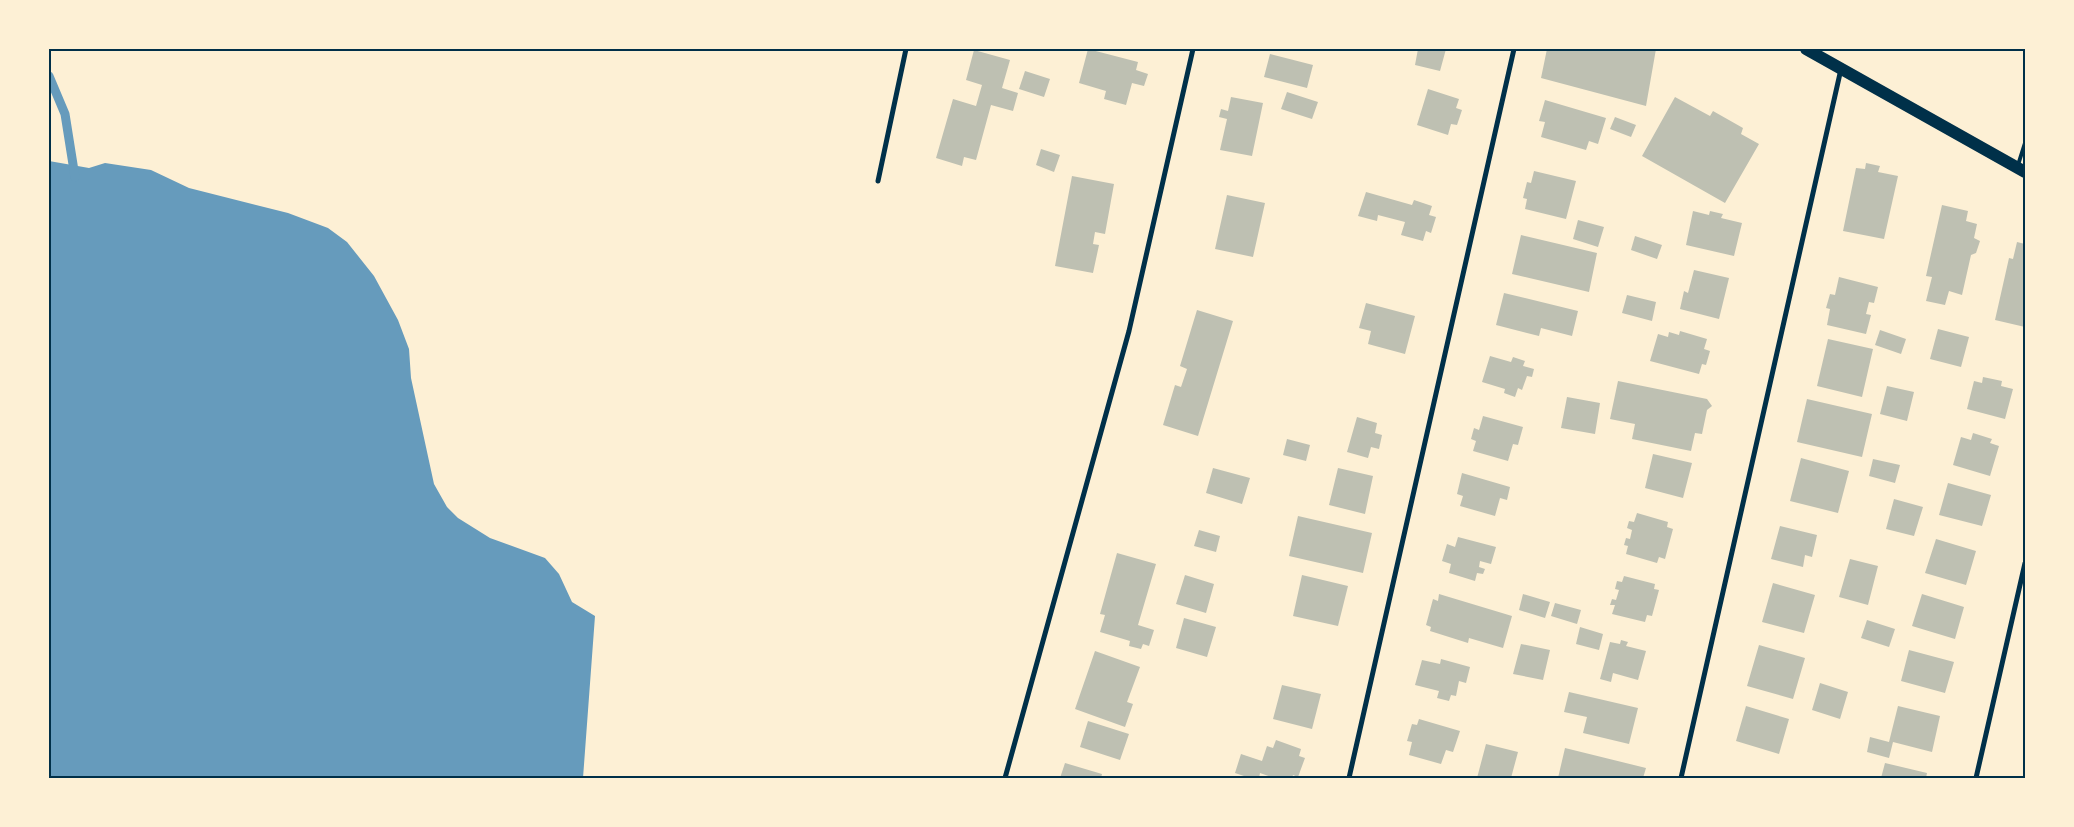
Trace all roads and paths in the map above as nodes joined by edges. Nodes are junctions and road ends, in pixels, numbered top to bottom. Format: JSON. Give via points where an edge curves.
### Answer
{"nodes":[{"id":1,"x":906,"y":49,"type":"edge"},
{"id":2,"x":1193,"y":49,"type":"edge"},
{"id":3,"x":1514,"y":49,"type":"edge"},
{"id":4,"x":1806,"y":49,"type":"edge"},
{"id":5,"x":1841,"y":68,"type":"junction"},
{"id":6,"x":2025,"y":143,"type":"edge"},
{"id":7,"x":2021,"y":170,"type":"edge"},
{"id":8,"x":878,"y":181,"type":"dead end"},
{"id":9,"x":2025,"y":564,"type":"edge"},
{"id":10,"x":1005,"y":778,"type":"edge"},
{"id":11,"x":1349,"y":778,"type":"edge"},
{"id":12,"x":1681,"y":778,"type":"edge"},
{"id":13,"x":1976,"y":778,"type":"edge"}],
"edges":[{"from":1,"to":8,"type":"street"},
{"from":2,"to":10,"type":"street","via":[[1129,331]]},
{"from":3,"to":11,"type":"street"},
{"from":4,"to":5,"type":"main road"},
{"from":5,"to":7,"type":"main road"},
{"from":5,"to":12,"type":"street"},
{"from":6,"to":7,"type":"lane"},
{"from":9,"to":13,"type":"street"}]}
